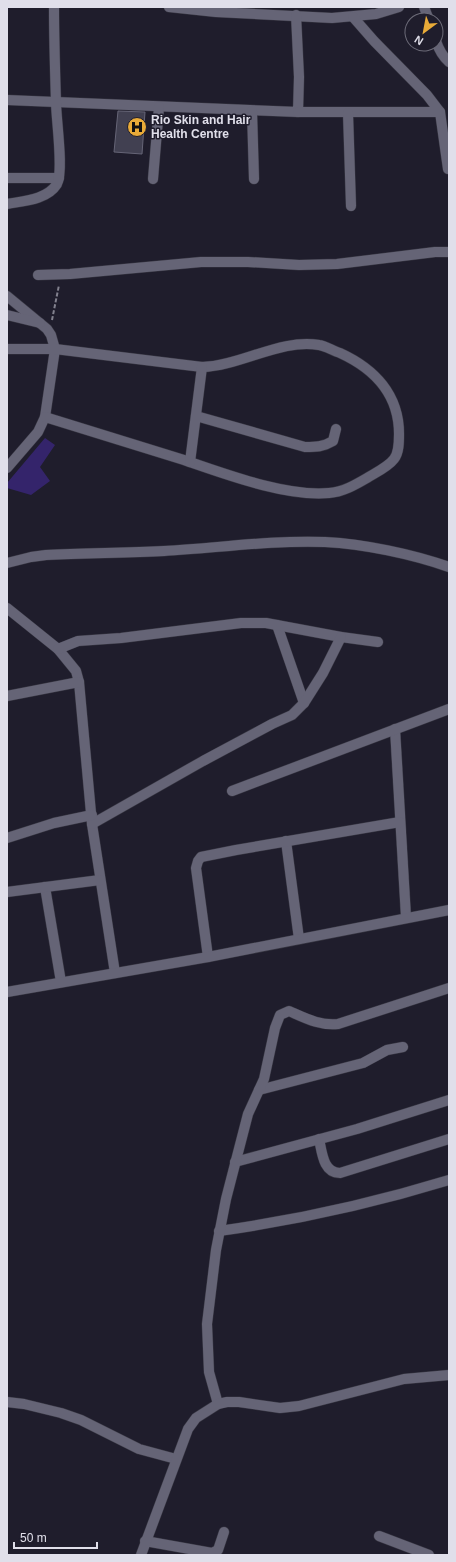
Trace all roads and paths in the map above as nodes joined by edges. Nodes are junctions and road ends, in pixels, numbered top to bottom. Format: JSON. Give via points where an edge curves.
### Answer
{"nodes":[{"id":1,"x":54,"y":7,"type":"edge"},
{"id":2,"x":169,"y":7,"type":"edge"},
{"id":3,"x":399,"y":7,"type":"edge"},
{"id":4,"x":296,"y":15,"type":"junction"},
{"id":5,"x":353,"y":17,"type":"junction"},
{"id":6,"x":440,"y":52,"type":"edge"},
{"id":7,"x":449,"y":62,"type":"edge"},
{"id":8,"x":7,"y":100,"type":"edge"},
{"id":9,"x":56,"y":103,"type":"junction"},
{"id":10,"x":159,"y":107,"type":"junction"},
{"id":11,"x":252,"y":111,"type":"junction"},
{"id":12,"x":298,"y":112,"type":"junction"},
{"id":13,"x":348,"y":112,"type":"junction"},
{"id":14,"x":440,"y":112,"type":"junction"},
{"id":15,"x":448,"y":169,"type":"edge"},
{"id":16,"x":7,"y":178,"type":"edge"},
{"id":17,"x":59,"y":178,"type":"junction"},
{"id":18,"x":152,"y":179,"type":"dead end"},
{"id":19,"x":254,"y":179,"type":"dead end"},
{"id":20,"x":7,"y":204,"type":"edge"},
{"id":21,"x":351,"y":206,"type":"dead end"},
{"id":22,"x":449,"y":252,"type":"edge"},
{"id":23,"x":61,"y":274,"type":"junction"},
{"id":24,"x":38,"y":275,"type":"dead end"},
{"id":25,"x":7,"y":296,"type":"edge"},
{"id":26,"x":7,"y":315,"type":"edge"},
{"id":27,"x":44,"y":326,"type":"junction"},
{"id":28,"x":7,"y":348,"type":"edge"},
{"id":29,"x":54,"y":349,"type":"junction"},
{"id":30,"x":202,"y":367,"type":"junction"},
{"id":31,"x":196,"y":416,"type":"junction"},
{"id":32,"x":45,"y":417,"type":"junction"},
{"id":33,"x":336,"y":429,"type":"dead end"},
{"id":34,"x":190,"y":462,"type":"junction"},
{"id":35,"x":7,"y":468,"type":"edge"},
{"id":36,"x":7,"y":563,"type":"edge"},
{"id":37,"x":449,"y":567,"type":"edge"},
{"id":38,"x":7,"y":608,"type":"edge"},
{"id":39,"x":277,"y":625,"type":"junction"},
{"id":40,"x":341,"y":637,"type":"junction"},
{"id":41,"x":378,"y":642,"type":"dead end"},
{"id":42,"x":58,"y":649,"type":"junction"},
{"id":43,"x":79,"y":682,"type":"junction"},
{"id":44,"x":7,"y":696,"type":"edge"},
{"id":45,"x":304,"y":703,"type":"junction"},
{"id":46,"x":449,"y":710,"type":"edge"},
{"id":47,"x":395,"y":730,"type":"junction"},
{"id":48,"x":232,"y":791,"type":"dead end"},
{"id":49,"x":92,"y":820,"type":"junction"},
{"id":50,"x":400,"y":822,"type":"junction"},
{"id":51,"x":7,"y":838,"type":"edge"},
{"id":52,"x":286,"y":841,"type":"junction"},
{"id":53,"x":100,"y":880,"type":"junction"},
{"id":54,"x":45,"y":887,"type":"junction"},
{"id":55,"x":7,"y":892,"type":"edge"},
{"id":56,"x":449,"y":910,"type":"edge"},
{"id":57,"x":406,"y":917,"type":"junction"},
{"id":58,"x":299,"y":939,"type":"junction"},
{"id":59,"x":208,"y":957,"type":"junction"},
{"id":60,"x":115,"y":973,"type":"junction"},
{"id":61,"x":61,"y":982,"type":"junction"},
{"id":62,"x":449,"y":988,"type":"edge"},
{"id":63,"x":7,"y":992,"type":"edge"},
{"id":64,"x":403,"y":1047,"type":"dead end"},
{"id":65,"x":259,"y":1090,"type":"junction"},
{"id":66,"x":449,"y":1100,"type":"edge"},
{"id":67,"x":319,"y":1139,"type":"junction"},
{"id":68,"x":449,"y":1139,"type":"edge"},
{"id":69,"x":235,"y":1162,"type":"junction"},
{"id":70,"x":449,"y":1180,"type":"edge"},
{"id":71,"x":220,"y":1231,"type":"junction"},
{"id":72,"x":449,"y":1374,"type":"edge"},
{"id":73,"x":7,"y":1402,"type":"edge"},
{"id":74,"x":218,"y":1404,"type":"junction"},
{"id":75,"x":176,"y":1459,"type":"junction"},
{"id":76,"x":224,"y":1532,"type":"dead end"},
{"id":77,"x":379,"y":1536,"type":"dead end"},
{"id":78,"x":145,"y":1541,"type":"junction"},
{"id":79,"x":141,"y":1555,"type":"edge"},
{"id":80,"x":429,"y":1555,"type":"edge"}],
"edges":[{"from":1,"to":9,"type":"street"},
{"from":2,"to":4,"type":"street","via":[[216,12]]},
{"from":3,"to":5,"type":"street"},
{"from":4,"to":5,"type":"street","via":[[316,18]]},
{"from":4,"to":12,"type":"street"},
{"from":5,"to":14,"type":"street"},
{"from":6,"to":7,"type":"street"},
{"from":8,"to":9,"type":"street"},
{"from":9,"to":10,"type":"street"},
{"from":9,"to":17,"type":"street"},
{"from":10,"to":11,"type":"street"},
{"from":10,"to":18,"type":"street"},
{"from":11,"to":12,"type":"street"},
{"from":11,"to":19,"type":"street"},
{"from":12,"to":13,"type":"street"},
{"from":13,"to":14,"type":"street"},
{"from":13,"to":21,"type":"street"},
{"from":14,"to":15,"type":"street"},
{"from":16,"to":17,"type":"street"},
{"from":17,"to":20,"type":"street","via":[[54,187],[42,196]]},
{"from":22,"to":23,"type":"street","via":[[337,264],[201,262]]},
{"from":23,"to":24,"type":"street"},
{"from":23,"to":27,"type":"path","via":[[51,324]]},
{"from":25,"to":27,"type":"street"},
{"from":26,"to":27,"type":"street"},
{"from":27,"to":29,"type":"street","via":[[51,335]]},
{"from":28,"to":29,"type":"street"},
{"from":29,"to":30,"type":"street"},
{"from":29,"to":32,"type":"street"},
{"from":30,"to":31,"type":"street"},
{"from":30,"to":34,"type":"street","via":[[229,363],[279,348],[306,344],[320,345],[357,362],[384,385],[396,410],[399,438],[394,459],[386,466],[354,486],[329,493],[290,491],[231,476]]},
{"from":31,"to":33,"type":"street","via":[[305,447],[326,445],[333,440]]},
{"from":31,"to":34,"type":"street"},
{"from":32,"to":34,"type":"street"},
{"from":32,"to":35,"type":"street","via":[[38,432]]},
{"from":36,"to":37,"type":"street","via":[[46,555],[323,542],[385,551]]},
{"from":38,"to":42,"type":"street"},
{"from":39,"to":40,"type":"street"},
{"from":39,"to":42,"type":"street","via":[[241,623],[208,626],[78,641]]},
{"from":39,"to":45,"type":"street"},
{"from":40,"to":41,"type":"street"},
{"from":40,"to":45,"type":"street"},
{"from":42,"to":43,"type":"street","via":[[76,671]]},
{"from":43,"to":44,"type":"street"},
{"from":43,"to":49,"type":"street"},
{"from":45,"to":49,"type":"street","via":[[292,715]]},
{"from":46,"to":47,"type":"street"},
{"from":47,"to":48,"type":"street"},
{"from":47,"to":50,"type":"street"},
{"from":49,"to":51,"type":"street","via":[[54,823]]},
{"from":49,"to":53,"type":"street"},
{"from":50,"to":52,"type":"street"},
{"from":50,"to":57,"type":"street"},
{"from":52,"to":58,"type":"street"},
{"from":52,"to":59,"type":"street","via":[[207,855],[198,861],[196,868]]},
{"from":53,"to":54,"type":"street"},
{"from":53,"to":60,"type":"street"},
{"from":54,"to":55,"type":"street"},
{"from":54,"to":61,"type":"street"},
{"from":56,"to":57,"type":"street"},
{"from":57,"to":58,"type":"street"},
{"from":58,"to":59,"type":"street"},
{"from":59,"to":60,"type":"street"},
{"from":60,"to":61,"type":"street"},
{"from":61,"to":63,"type":"street"},
{"from":62,"to":65,"type":"street","via":[[338,1024],[317,1022],[289,1011],[280,1015]]},
{"from":64,"to":65,"type":"street","via":[[387,1050],[363,1063]]},
{"from":65,"to":69,"type":"street","via":[[248,1114]]},
{"from":66,"to":67,"type":"street"},
{"from":67,"to":68,"type":"street","via":[[327,1168],[335,1173]]},
{"from":67,"to":69,"type":"street"},
{"from":69,"to":71,"type":"street"},
{"from":70,"to":71,"type":"street","via":[[378,1201]]},
{"from":71,"to":74,"type":"street","via":[[206,1324],[209,1372]]},
{"from":72,"to":74,"type":"street","via":[[404,1379],[299,1406],[280,1408],[233,1402]]},
{"from":73,"to":75,"type":"street","via":[[61,1413],[81,1420],[139,1449]]},
{"from":74,"to":75,"type":"street","via":[[196,1418]]},
{"from":75,"to":78,"type":"street"},
{"from":76,"to":78,"type":"street","via":[[220,1546],[212,1553]]},
{"from":77,"to":80,"type":"street"},
{"from":78,"to":79,"type":"street"}]}
